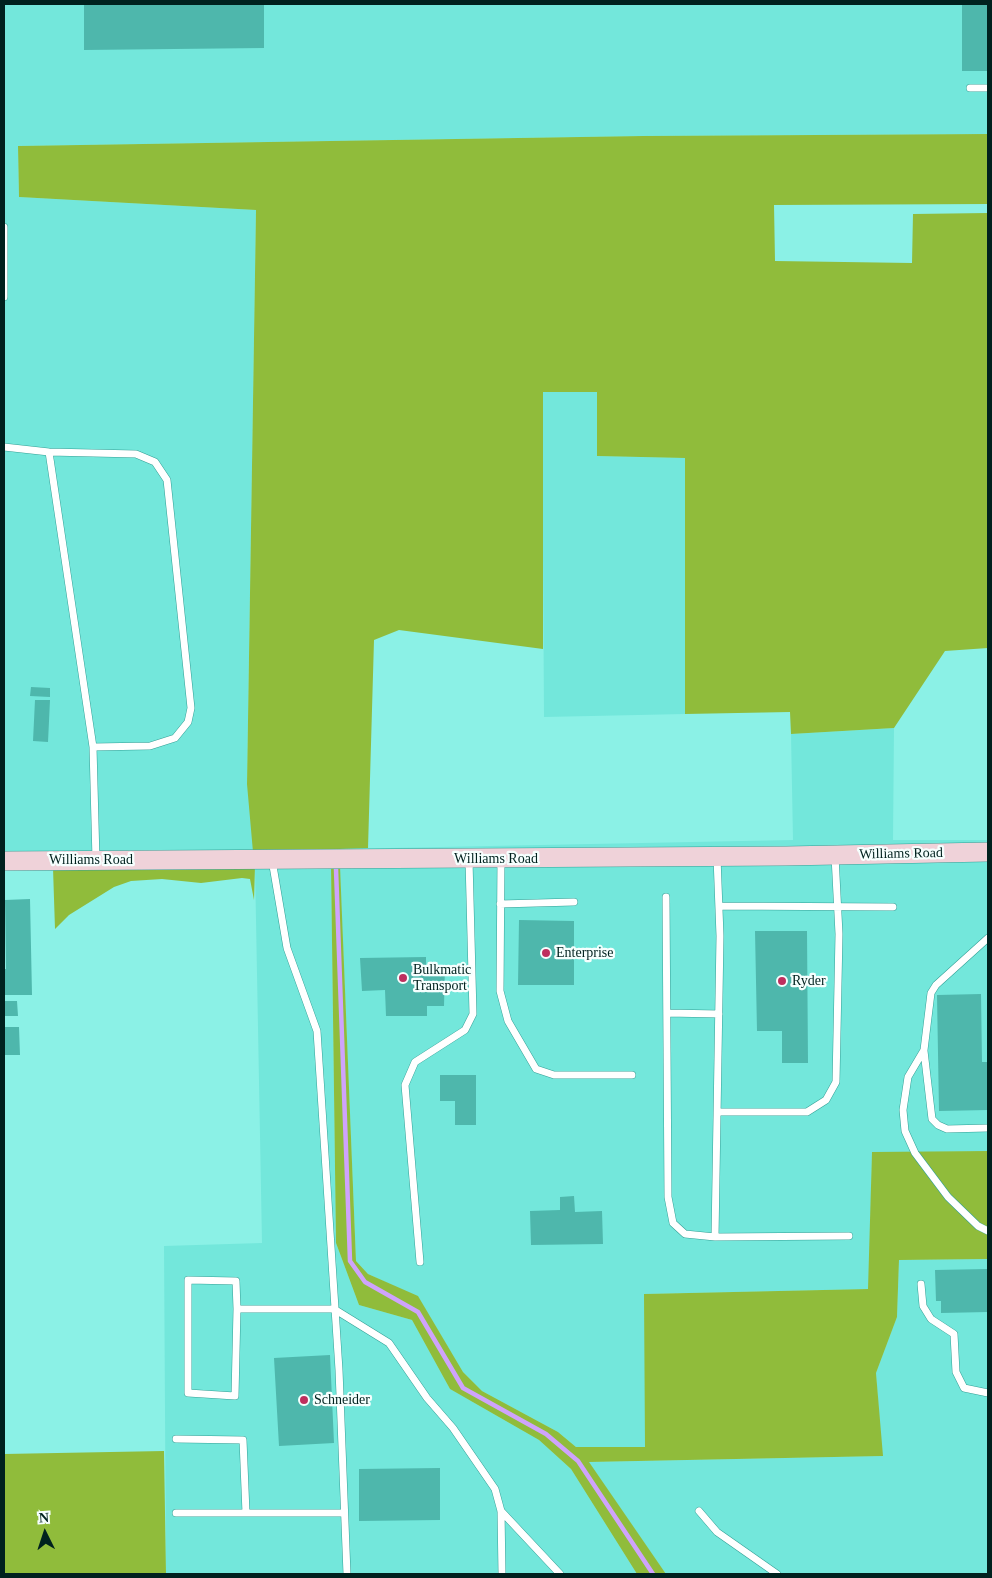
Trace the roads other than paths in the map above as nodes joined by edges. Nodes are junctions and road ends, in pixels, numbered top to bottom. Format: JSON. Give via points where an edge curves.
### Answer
{"nodes":[{"id":1,"x":970,"y":88,"type":"dead end"},
{"id":2,"x":988,"y":88,"type":"edge"},
{"id":3,"x":4,"y":227,"type":"edge"},
{"id":4,"x":4,"y":297,"type":"edge"},
{"id":5,"x":4,"y":446,"type":"edge"},
{"id":6,"x":49,"y":452,"type":"junction"},
{"id":7,"x":93,"y":747,"type":"junction"},
{"id":8,"x":988,"y":852,"type":"edge"},
{"id":9,"x":835,"y":855,"type":"junction"},
{"id":10,"x":717,"y":857,"type":"junction"},
{"id":11,"x":501,"y":858,"type":"junction"},
{"id":12,"x":469,"y":859,"type":"junction"},
{"id":13,"x":96,"y":860,"type":"junction"},
{"id":14,"x":272,"y":860,"type":"junction"},
{"id":15,"x":4,"y":861,"type":"edge"},
{"id":16,"x":666,"y":897,"type":"dead end"},
{"id":17,"x":574,"y":902,"type":"dead end"},
{"id":18,"x":500,"y":904,"type":"junction"},
{"id":19,"x":719,"y":906,"type":"junction"},
{"id":20,"x":837,"y":906,"type":"junction"},
{"id":21,"x":893,"y":907,"type":"dead end"},
{"id":22,"x":988,"y":938,"type":"edge"},
{"id":23,"x":667,"y":1013,"type":"junction"},
{"id":24,"x":719,"y":1014,"type":"junction"},
{"id":25,"x":924,"y":1050,"type":"junction"},
{"id":26,"x":632,"y":1075,"type":"dead end"},
{"id":27,"x":718,"y":1112,"type":"junction"},
{"id":28,"x":988,"y":1128,"type":"edge"},
{"id":29,"x":988,"y":1231,"type":"edge"},
{"id":30,"x":849,"y":1236,"type":"dead end"},
{"id":31,"x":715,"y":1237,"type":"junction"},
{"id":32,"x":420,"y":1262,"type":"dead end"},
{"id":33,"x":921,"y":1284,"type":"dead end"},
{"id":34,"x":237,"y":1309,"type":"junction"},
{"id":35,"x":334,"y":1309,"type":"junction"},
{"id":36,"x":988,"y":1393,"type":"edge"},
{"id":37,"x":176,"y":1439,"type":"dead end"},
{"id":38,"x":501,"y":1511,"type":"junction"},
{"id":39,"x":699,"y":1511,"type":"dead end"},
{"id":40,"x":176,"y":1513,"type":"dead end"},
{"id":41,"x":246,"y":1513,"type":"junction"},
{"id":42,"x":344,"y":1513,"type":"junction"},
{"id":43,"x":347,"y":1574,"type":"edge"},
{"id":44,"x":502,"y":1574,"type":"edge"},
{"id":45,"x":560,"y":1574,"type":"edge"},
{"id":46,"x":777,"y":1574,"type":"edge"}],
"edges":[{"from":1,"to":2,"type":"lane"},
{"from":3,"to":4,"type":"lane"},
{"from":5,"to":6,"type":"lane"},
{"from":6,"to":7,"type":"lane"},
{"from":6,"to":7,"type":"lane","via":[[136,454],[155,462],[167,480],[191,708],[188,722],[175,738],[150,746]]},
{"from":7,"to":13,"type":"lane"},
{"from":8,"to":9,"type":"main road","name":"Williams Road"},
{"from":9,"to":10,"type":"main road","name":"Williams Road"},
{"from":9,"to":20,"type":"lane"},
{"from":10,"to":11,"type":"main road","name":"Williams Road"},
{"from":10,"to":19,"type":"lane"},
{"from":11,"to":12,"type":"main road","name":"Williams Road"},
{"from":11,"to":18,"type":"lane"},
{"from":12,"to":14,"type":"main road","name":"Williams Road"},
{"from":12,"to":32,"type":"lane","via":[[473,1014],[465,1030],[415,1062],[405,1085]]},
{"from":13,"to":14,"type":"main road","name":"Williams Road"},
{"from":13,"to":15,"type":"main road","name":"Williams Road"},
{"from":14,"to":35,"type":"lane","via":[[288,948],[317,1031]]},
{"from":16,"to":23,"type":"lane"},
{"from":17,"to":18,"type":"lane"},
{"from":18,"to":26,"type":"lane","via":[[500,991],[508,1021],[536,1069],[554,1075]]},
{"from":19,"to":20,"type":"lane"},
{"from":19,"to":24,"type":"lane"},
{"from":20,"to":21,"type":"lane"},
{"from":20,"to":27,"type":"lane","via":[[836,1082],[826,1100],[806,1112]]},
{"from":22,"to":25,"type":"lane","via":[[936,985]]},
{"from":23,"to":24,"type":"lane"},
{"from":23,"to":31,"type":"lane","via":[[668,1197],[673,1223],[685,1234]]},
{"from":24,"to":27,"type":"lane"},
{"from":25,"to":28,"type":"lane","via":[[932,1119],[947,1129]]},
{"from":25,"to":29,"type":"lane","via":[[908,1078],[903,1110],[905,1131],[915,1153],[948,1197],[978,1226]]},
{"from":27,"to":31,"type":"lane"},
{"from":30,"to":31,"type":"lane"},
{"from":33,"to":36,"type":"lane","via":[[923,1306],[931,1319],[954,1334],[956,1372],[964,1388]]},
{"from":34,"to":34,"type":"lane","via":[[235,1396],[188,1393],[188,1280],[236,1281]]},
{"from":34,"to":35,"type":"lane"},
{"from":35,"to":38,"type":"lane","via":[[389,1343],[427,1398],[472,1454],[495,1489]]},
{"from":35,"to":42,"type":"lane"},
{"from":37,"to":41,"type":"lane","via":[[243,1440]]},
{"from":38,"to":44,"type":"lane"},
{"from":38,"to":45,"type":"lane"},
{"from":39,"to":46,"type":"lane","via":[[717,1532]]},
{"from":40,"to":41,"type":"lane"},
{"from":41,"to":42,"type":"lane"},
{"from":42,"to":43,"type":"lane"}]}
